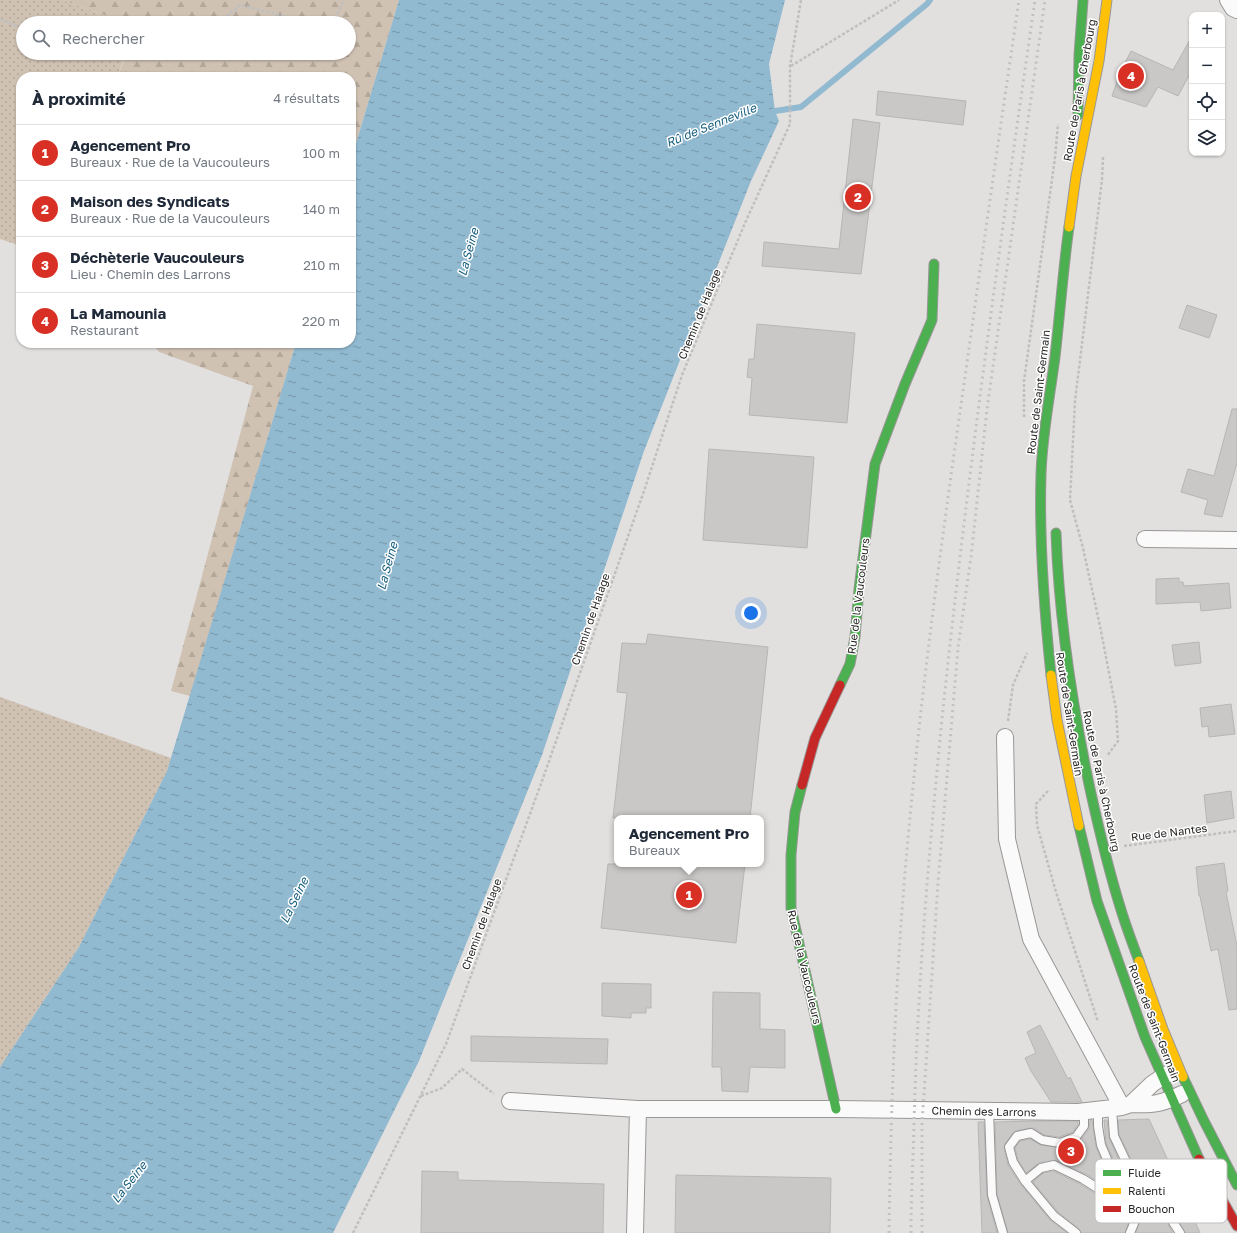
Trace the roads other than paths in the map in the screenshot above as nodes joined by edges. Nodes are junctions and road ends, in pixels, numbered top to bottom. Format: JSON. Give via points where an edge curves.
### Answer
{"nodes":[{"id":1,"x":1083,"y":0,"type":"edge"},
{"id":2,"x":1107,"y":0,"type":"edge"},
{"id":3,"x":1228,"y":0,"type":"edge"},
{"id":4,"x":1237,"y":10,"type":"edge"},
{"id":5,"x":1076,"y":176,"type":"junction"},
{"id":6,"x":934,"y":264,"type":"dead end"},
{"id":7,"x":1055,"y":356,"type":"junction"},
{"id":8,"x":1055,"y":420,"type":"dead end"},
{"id":9,"x":1055,"y":523,"type":"dead end"},
{"id":10,"x":1145,"y":539,"type":"dead end"},
{"id":11,"x":1237,"y":540,"type":"edge"},
{"id":12,"x":1005,"y":737,"type":"dead end"},
{"id":13,"x":1180,"y":1068,"type":"junction"},
{"id":14,"x":1162,"y":1077,"type":"junction"},
{"id":15,"x":1190,"y":1090,"type":"junction"},
{"id":16,"x":1172,"y":1099,"type":"junction"},
{"id":17,"x":510,"y":1101,"type":"road end"},
{"id":18,"x":1109,"y":1108,"type":"junction"},
{"id":19,"x":638,"y":1109,"type":"junction"},
{"id":20,"x":836,"y":1109,"type":"junction"},
{"id":21,"x":989,"y":1111,"type":"junction"},
{"id":22,"x":1107,"y":1159,"type":"edge"},
{"id":23,"x":1125,"y":1159,"type":"edge"},
{"id":24,"x":1200,"y":1159,"type":"edge"},
{"id":25,"x":1224,"y":1159,"type":"edge"},
{"id":26,"x":1227,"y":1166,"type":"edge"},
{"id":27,"x":1025,"y":1181,"type":"junction"},
{"id":28,"x":1237,"y":1186,"type":"edge"},
{"id":29,"x":1095,"y":1187,"type":"edge"},
{"id":30,"x":1227,"y":1208,"type":"edge"},
{"id":31,"x":1134,"y":1223,"type":"edge"},
{"id":32,"x":1174,"y":1223,"type":"edge"},
{"id":33,"x":1237,"y":1226,"type":"edge"},
{"id":34,"x":635,"y":1233,"type":"edge"},
{"id":35,"x":1003,"y":1233,"type":"edge"},
{"id":36,"x":1076,"y":1233,"type":"edge"},
{"id":37,"x":1130,"y":1233,"type":"edge"},
{"id":38,"x":1180,"y":1233,"type":"edge"}],
"edges":[{"from":1,"to":5,"type":"main road","name":"Route de Paris à Cherbourg"},
{"from":2,"to":5,"type":"main road","name":"Route de Paris à Cherbourg","via":[[1099,61]]},
{"from":3,"to":4,"type":"street"},
{"from":5,"to":7,"type":"main road","name":"Route de Saint-Germain"},
{"from":6,"to":20,"type":"main road","name":"Rue de la Vaucouleurs","via":[[932,320],[875,464],[850,664],[815,738],[795,812],[791,855],[791,908]]},
{"from":7,"to":8,"type":"main road"},
{"from":7,"to":14,"type":"main road","name":"Route de Saint-Germain","via":[[1041,474],[1043,587],[1057,720],[1076,819],[1097,900],[1145,1037]]},
{"from":9,"to":13,"type":"main road","name":"Route de Paris à Cherbourg","via":[[1069,674],[1091,794],[1122,912],[1146,983]]},
{"from":10,"to":11,"type":"street"},
{"from":12,"to":18,"type":"street","via":[[1007,839],[1031,939]]},
{"from":13,"to":14,"type":"street"},
{"from":13,"to":15,"type":"main road","name":"Route de Paris à Cherbourg"},
{"from":14,"to":16,"type":"main road","name":"Route de Saint-Germain"},
{"from":14,"to":18,"type":"street"},
{"from":15,"to":16,"type":"street","name":"Chemin des Larrons"},
{"from":15,"to":25,"type":"main road","name":"Route de Paris à Cherbourg"},
{"from":16,"to":18,"type":"street","name":"Chemin des Larrons","via":[[1156,1104]]},
{"from":16,"to":24,"type":"main road","name":"Route de Saint-Germain"},
{"from":17,"to":19,"type":"street"},
{"from":18,"to":21,"type":"street","name":"Chemin des Larrons"},
{"from":18,"to":22,"type":"lane","via":[[1098,1126],[1101,1145]]},
{"from":18,"to":23,"type":"lane","via":[[1114,1136]]},
{"from":18,"to":27,"type":"lane","via":[[1084,1126],[1076,1137],[1060,1143],[1042,1140],[1031,1133],[1017,1136],[1009,1147],[1013,1162]]},
{"from":19,"to":20,"type":"street"},
{"from":19,"to":34,"type":"street"},
{"from":20,"to":21,"type":"street","name":"Chemin des Larrons"},
{"from":21,"to":35,"type":"lane","via":[[992,1195]]},
{"from":26,"to":28,"type":"main road","name":"Route de Paris à Cherbourg"},
{"from":27,"to":29,"type":"lane","via":[[1041,1168],[1054,1165]]},
{"from":27,"to":36,"type":"lane","via":[[1054,1216]]},
{"from":30,"to":33,"type":"main road","name":"Route de Saint-Germain"},
{"from":31,"to":37,"type":"lane"},
{"from":32,"to":38,"type":"lane"}]}
